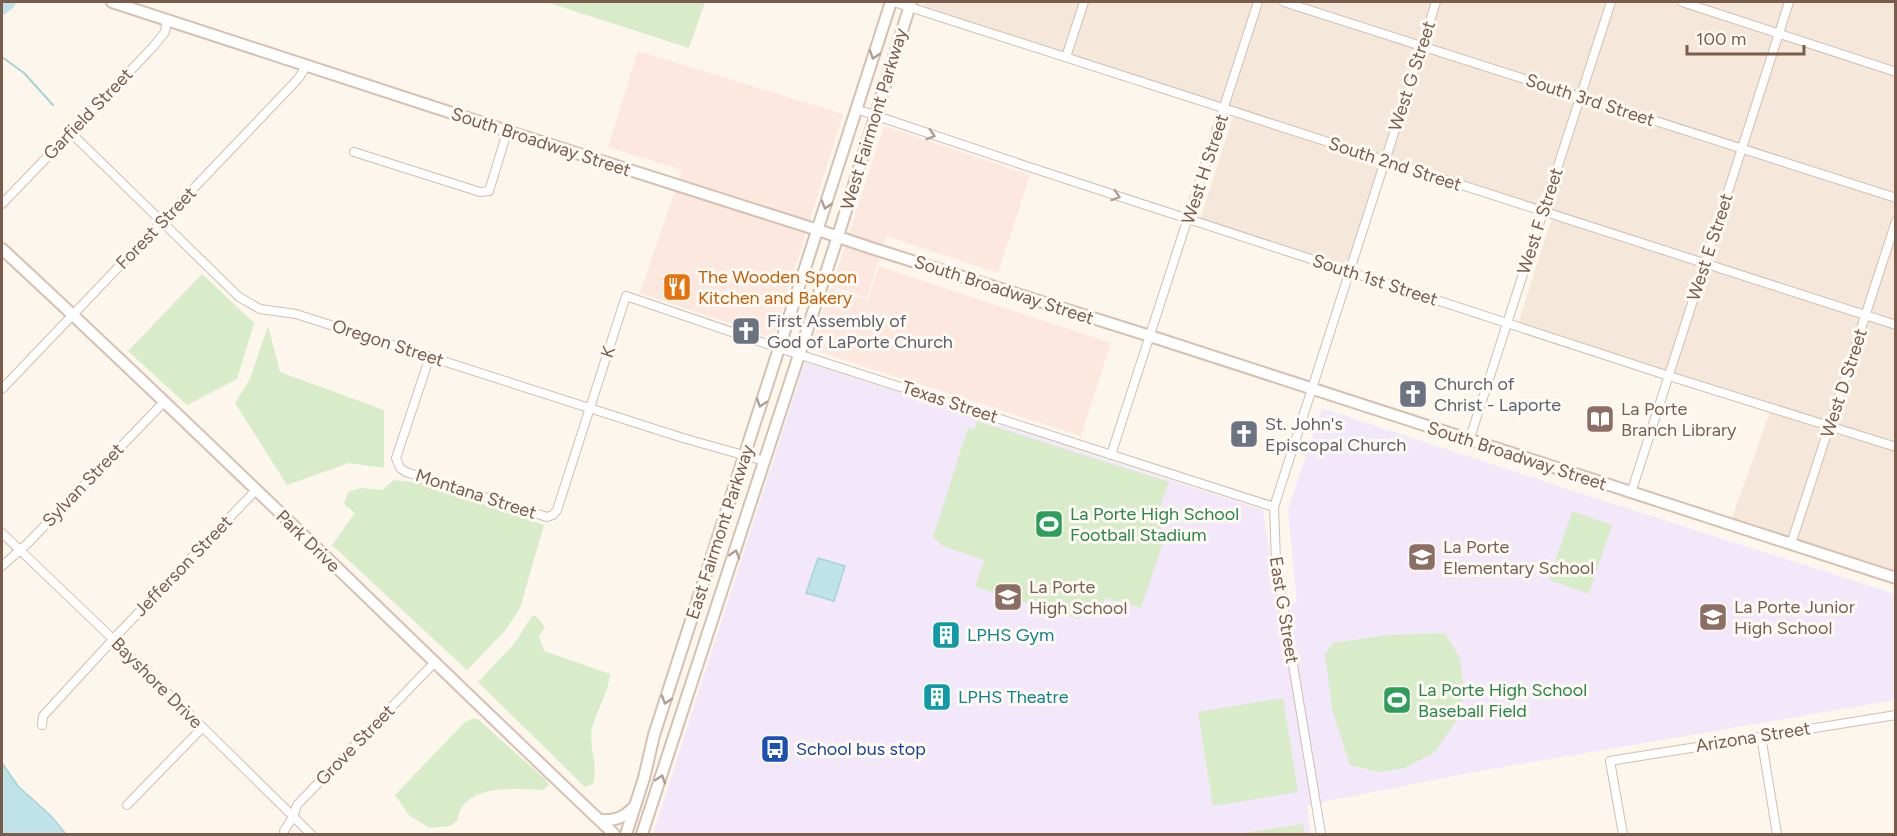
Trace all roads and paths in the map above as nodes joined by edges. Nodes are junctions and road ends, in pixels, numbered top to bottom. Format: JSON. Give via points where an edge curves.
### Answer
{"nodes":[{"id":1,"x":112,"y":2,"type":"edge"},
{"id":2,"x":893,"y":2,"type":"edge"},
{"id":3,"x":1084,"y":2,"type":"edge"},
{"id":4,"x":1258,"y":2,"type":"edge"},
{"id":5,"x":1284,"y":2,"type":"edge"},
{"id":6,"x":1436,"y":2,"type":"edge"},
{"id":7,"x":1611,"y":2,"type":"edge"},
{"id":8,"x":1682,"y":2,"type":"edge"},
{"id":9,"x":1789,"y":2,"type":"edge"},
{"id":10,"x":910,"y":4,"type":"edge"},
{"id":11,"x":167,"y":19,"type":"junction"},
{"id":12,"x":1779,"y":33,"type":"junction"},
{"id":13,"x":1422,"y":45,"type":"junction"},
{"id":14,"x":1066,"y":57,"type":"junction"},
{"id":15,"x":307,"y":65,"type":"junction"},
{"id":16,"x":1896,"y":72,"type":"edge"},
{"id":17,"x":1580,"y":97,"type":"junction"},
{"id":18,"x":856,"y":109,"type":"junction"},
{"id":19,"x":1224,"y":109,"type":"junction"},
{"id":20,"x":875,"y":117,"type":"junction"},
{"id":21,"x":504,"y":130,"type":"junction"},
{"id":22,"x":70,"y":132,"type":"junction"},
{"id":23,"x":1742,"y":148,"type":"junction"},
{"id":24,"x":354,"y":152,"type":"dead end"},
{"id":25,"x":1385,"y":160,"type":"junction"},
{"id":26,"x":838,"y":166,"type":"junction"},
{"id":27,"x":858,"y":172,"type":"junction"},
{"id":28,"x":1896,"y":198,"type":"edge"},
{"id":29,"x":2,"y":204,"type":"edge"},
{"id":30,"x":1543,"y":211,"type":"junction"},
{"id":31,"x":1189,"y":219,"type":"junction"},
{"id":32,"x":1896,"y":221,"type":"edge"},
{"id":33,"x":162,"y":222,"type":"junction"},
{"id":34,"x":818,"y":230,"type":"junction"},
{"id":35,"x":838,"y":236,"type":"junction"},
{"id":36,"x":2,"y":249,"type":"edge"},
{"id":37,"x":1705,"y":264,"type":"junction"},
{"id":38,"x":1349,"y":271,"type":"junction"},
{"id":39,"x":626,"y":296,"type":"joint"},
{"id":40,"x":73,"y":314,"type":"junction"},
{"id":41,"x":1866,"y":316,"type":"junction"},
{"id":42,"x":1507,"y":323,"type":"junction"},
{"id":43,"x":1896,"y":325,"type":"edge"},
{"id":44,"x":1150,"y":336,"type":"junction"},
{"id":45,"x":779,"y":348,"type":"junction"},
{"id":46,"x":800,"y":353,"type":"junction"},
{"id":47,"x":430,"y":356,"type":"junction"},
{"id":48,"x":1669,"y":376,"type":"junction"},
{"id":49,"x":2,"y":389,"type":"edge"},
{"id":50,"x":1311,"y":390,"type":"junction"},
{"id":51,"x":164,"y":402,"type":"junction"},
{"id":52,"x":590,"y":408,"type":"junction"},
{"id":53,"x":1831,"y":426,"type":"junction"},
{"id":54,"x":1469,"y":441,"type":"junction"},
{"id":55,"x":1896,"y":447,"type":"edge"},
{"id":56,"x":1111,"y":455,"type":"junction"},
{"id":57,"x":744,"y":456,"type":"junction"},
{"id":58,"x":764,"y":461,"type":"junction"},
{"id":59,"x":256,"y":490,"type":"junction"},
{"id":60,"x":1631,"y":493,"type":"junction"},
{"id":61,"x":1274,"y":507,"type":"junction"},
{"id":62,"x":553,"y":515,"type":"joint"},
{"id":63,"x":2,"y":533,"type":"edge"},
{"id":64,"x":1791,"y":544,"type":"junction"},
{"id":65,"x":19,"y":550,"type":"junction"},
{"id":66,"x":2,"y":566,"type":"edge"},
{"id":67,"x":1896,"y":578,"type":"edge"},
{"id":68,"x":705,"y":580,"type":"junction"},
{"id":69,"x":724,"y":588,"type":"junction"},
{"id":70,"x":114,"y":640,"type":"junction"},
{"id":71,"x":434,"y":663,"type":"junction"},
{"id":72,"x":1896,"y":715,"type":"edge"},
{"id":73,"x":42,"y":725,"type":"dead end"},
{"id":74,"x":202,"y":728,"type":"junction"},
{"id":75,"x":1761,"y":736,"type":"junction"},
{"id":76,"x":127,"y":805,"type":"dead end"},
{"id":77,"x":635,"y":807,"type":"junction"},
{"id":78,"x":293,"y":817,"type":"junction"},
{"id":79,"x":600,"y":820,"type":"junction"},
{"id":80,"x":284,"y":831,"type":"dead end"},
{"id":81,"x":311,"y":834,"type":"edge"},
{"id":82,"x":614,"y":834,"type":"edge"},
{"id":83,"x":626,"y":834,"type":"edge"},
{"id":84,"x":642,"y":834,"type":"edge"},
{"id":85,"x":1321,"y":834,"type":"edge"},
{"id":86,"x":1623,"y":834,"type":"edge"},
{"id":87,"x":1777,"y":834,"type":"edge"}],
"edges":[{"from":1,"to":11,"type":"main road","name":"South Broadway Street"},
{"from":2,"to":10,"type":"street","name":"South 2nd Street"},
{"from":2,"to":18,"type":"main road","name":"West Fairmont Parkway","one_way":true},
{"from":3,"to":14,"type":"street"},
{"from":4,"to":19,"type":"street","name":"West H Street"},
{"from":5,"to":13,"type":"street","name":"South 3rd Street"},
{"from":6,"to":13,"type":"street","name":"West G Street"},
{"from":7,"to":17,"type":"street","name":"West F Street"},
{"from":8,"to":12,"type":"street"},
{"from":9,"to":12,"type":"street","name":"West E Street"},
{"from":10,"to":14,"type":"street","name":"South 2nd Street"},
{"from":10,"to":20,"type":"main road","name":"West Fairmont Parkway"},
{"from":11,"to":15,"type":"main road","name":"South Broadway Street"},
{"from":11,"to":22,"type":"street","name":"Garfield Street","via":[[165,32],[153,47]]},
{"from":12,"to":16,"type":"street"},
{"from":12,"to":23,"type":"street","name":"West E Street"},
{"from":13,"to":17,"type":"street","name":"South 3rd Street"},
{"from":13,"to":25,"type":"street","name":"West G Street"},
{"from":14,"to":19,"type":"street","name":"South 2nd Street"},
{"from":15,"to":21,"type":"main road","name":"South Broadway Street"},
{"from":15,"to":33,"type":"street","name":"Forest Street"},
{"from":17,"to":23,"type":"street","name":"South 3rd Street"},
{"from":17,"to":30,"type":"street","name":"West F Street"},
{"from":18,"to":20,"type":"street","name":"South 1st Street"},
{"from":18,"to":26,"type":"main road","name":"West Fairmont Parkway"},
{"from":19,"to":25,"type":"street","name":"South 2nd Street"},
{"from":19,"to":31,"type":"street","name":"West H Street"},
{"from":20,"to":27,"type":"main road","name":"West Fairmont Parkway"},
{"from":20,"to":31,"type":"street","name":"South 1st Street","one_way":true},
{"from":21,"to":24,"type":"street","via":[[506,139],[489,190],[480,192]]},
{"from":21,"to":34,"type":"main road","name":"South Broadway Street"},
{"from":22,"to":29,"type":"street","name":"Garfield Street"},
{"from":22,"to":33,"type":"street","name":"Oregon Street"},
{"from":23,"to":28,"type":"street","name":"South 3rd Street"},
{"from":23,"to":37,"type":"street","name":"West E Street"},
{"from":25,"to":30,"type":"street","name":"South 2nd Street"},
{"from":25,"to":38,"type":"street","name":"West G Street"},
{"from":26,"to":27,"type":"main road"},
{"from":26,"to":34,"type":"main road","name":"West Fairmont Parkway","one_way":true},
{"from":27,"to":35,"type":"main road","name":"West Fairmont Parkway"},
{"from":30,"to":37,"type":"street","name":"South 2nd Street"},
{"from":30,"to":42,"type":"street","name":"West F Street"},
{"from":31,"to":38,"type":"street","name":"South 1st Street"},
{"from":31,"to":44,"type":"street","name":"West H Street"},
{"from":32,"to":41,"type":"street","name":"West D Street"},
{"from":33,"to":40,"type":"street","name":"Forest Street"},
{"from":33,"to":47,"type":"street","name":"Oregon Street","via":[[239,297],[261,309],[296,314]]},
{"from":34,"to":35,"type":"main road","name":"South Broadway Street"},
{"from":34,"to":45,"type":"main road","name":"East Fairmont Parkway"},
{"from":35,"to":44,"type":"main road","name":"South Broadway Street"},
{"from":35,"to":46,"type":"main road","name":"East Fairmont Parkway"},
{"from":36,"to":40,"type":"main road","name":"Park Drive"},
{"from":37,"to":41,"type":"street","name":"South 2nd Street"},
{"from":37,"to":48,"type":"street","name":"West E Street"},
{"from":38,"to":42,"type":"street","name":"South 1st Street"},
{"from":38,"to":50,"type":"street","name":"West G Street"},
{"from":39,"to":45,"type":"street","name":"Texas Street"},
{"from":39,"to":52,"type":"street","name":"K"},
{"from":40,"to":49,"type":"street","name":"Forest Street"},
{"from":40,"to":51,"type":"main road","name":"Park Drive"},
{"from":41,"to":43,"type":"street","name":"South 2nd Street"},
{"from":41,"to":53,"type":"street","name":"West D Street"},
{"from":42,"to":48,"type":"street","name":"South 1st Street"},
{"from":42,"to":54,"type":"street","name":"West F Street"},
{"from":44,"to":50,"type":"main road","name":"South Broadway Street"},
{"from":44,"to":56,"type":"street","name":"West H Street"},
{"from":45,"to":46,"type":"street","name":"Texas Street"},
{"from":45,"to":57,"type":"main road","name":"East Fairmont Parkway","one_way":true},
{"from":46,"to":56,"type":"street","name":"Texas Street"},
{"from":46,"to":58,"type":"main road","name":"East Fairmont Parkway"},
{"from":47,"to":52,"type":"street","name":"Oregon Street"},
{"from":47,"to":62,"type":"street","name":"Montana Street","via":[[396,458],[400,468],[547,517]]},
{"from":48,"to":53,"type":"street","name":"South 1st Street"},
{"from":48,"to":60,"type":"street","name":"West E Street"},
{"from":50,"to":54,"type":"main road","name":"South Broadway Street"},
{"from":50,"to":61,"type":"street","name":"East G Street"},
{"from":51,"to":59,"type":"main road","name":"Park Drive"},
{"from":51,"to":65,"type":"street","name":"Sylvan Street"},
{"from":52,"to":57,"type":"street","name":"Oregon Street"},
{"from":52,"to":62,"type":"street","name":"K"},
{"from":53,"to":55,"type":"street","name":"South 1st Street"},
{"from":53,"to":64,"type":"street","name":"West D Street"},
{"from":54,"to":60,"type":"main road","name":"South Broadway Street"},
{"from":56,"to":61,"type":"street","name":"Texas Street"},
{"from":57,"to":58,"type":"street","name":"Oregon Street"},
{"from":57,"to":68,"type":"main road","name":"East Fairmont Parkway"},
{"from":69,"to":58,"type":"main road","name":"East Fairmont Parkway","one_way":true},
{"from":59,"to":70,"type":"street","name":"Jefferson Street"},
{"from":59,"to":71,"type":"main road","name":"Park Drive"},
{"from":60,"to":64,"type":"main road","name":"South Broadway Street"},
{"from":61,"to":85,"type":"street","name":"East G Street","via":[[1276,562]]},
{"from":63,"to":65,"type":"street","name":"Bayshore Drive"},
{"from":64,"to":67,"type":"main road","name":"South Broadway Street"},
{"from":65,"to":66,"type":"street","name":"Sylvan Street"},
{"from":65,"to":70,"type":"street","name":"Bayshore Drive"},
{"from":68,"to":69,"type":"main road"},
{"from":68,"to":77,"type":"main road","name":"East Fairmont Parkway","one_way":true,"via":[[654,735]]},
{"from":84,"to":69,"type":"main road","name":"East Fairmont Parkway","one_way":true},
{"from":70,"to":73,"type":"street","name":"Jefferson Street","via":[[43,716]]},
{"from":70,"to":74,"type":"street","name":"Bayshore Drive"},
{"from":71,"to":78,"type":"street","name":"Grove Street","via":[[297,805]]},
{"from":71,"to":79,"type":"main road","name":"Park Drive"},
{"from":72,"to":75,"type":"street","name":"Arizona Street"},
{"from":74,"to":76,"type":"street"},
{"from":74,"to":78,"type":"street","name":"Bayshore Drive"},
{"from":75,"to":86,"type":"street","name":"Arizona Street","via":[[1610,760]]},
{"from":75,"to":87,"type":"street"},
{"from":77,"to":79,"type":"main road","via":[[614,821]]},
{"from":77,"to":83,"type":"main road","name":"East Fairmont Parkway"},
{"from":78,"to":80,"type":"street","name":"Grove Street"},
{"from":78,"to":81,"type":"street","name":"Bayshore Drive"},
{"from":79,"to":82,"type":"main road","name":"Park Drive"}]}
